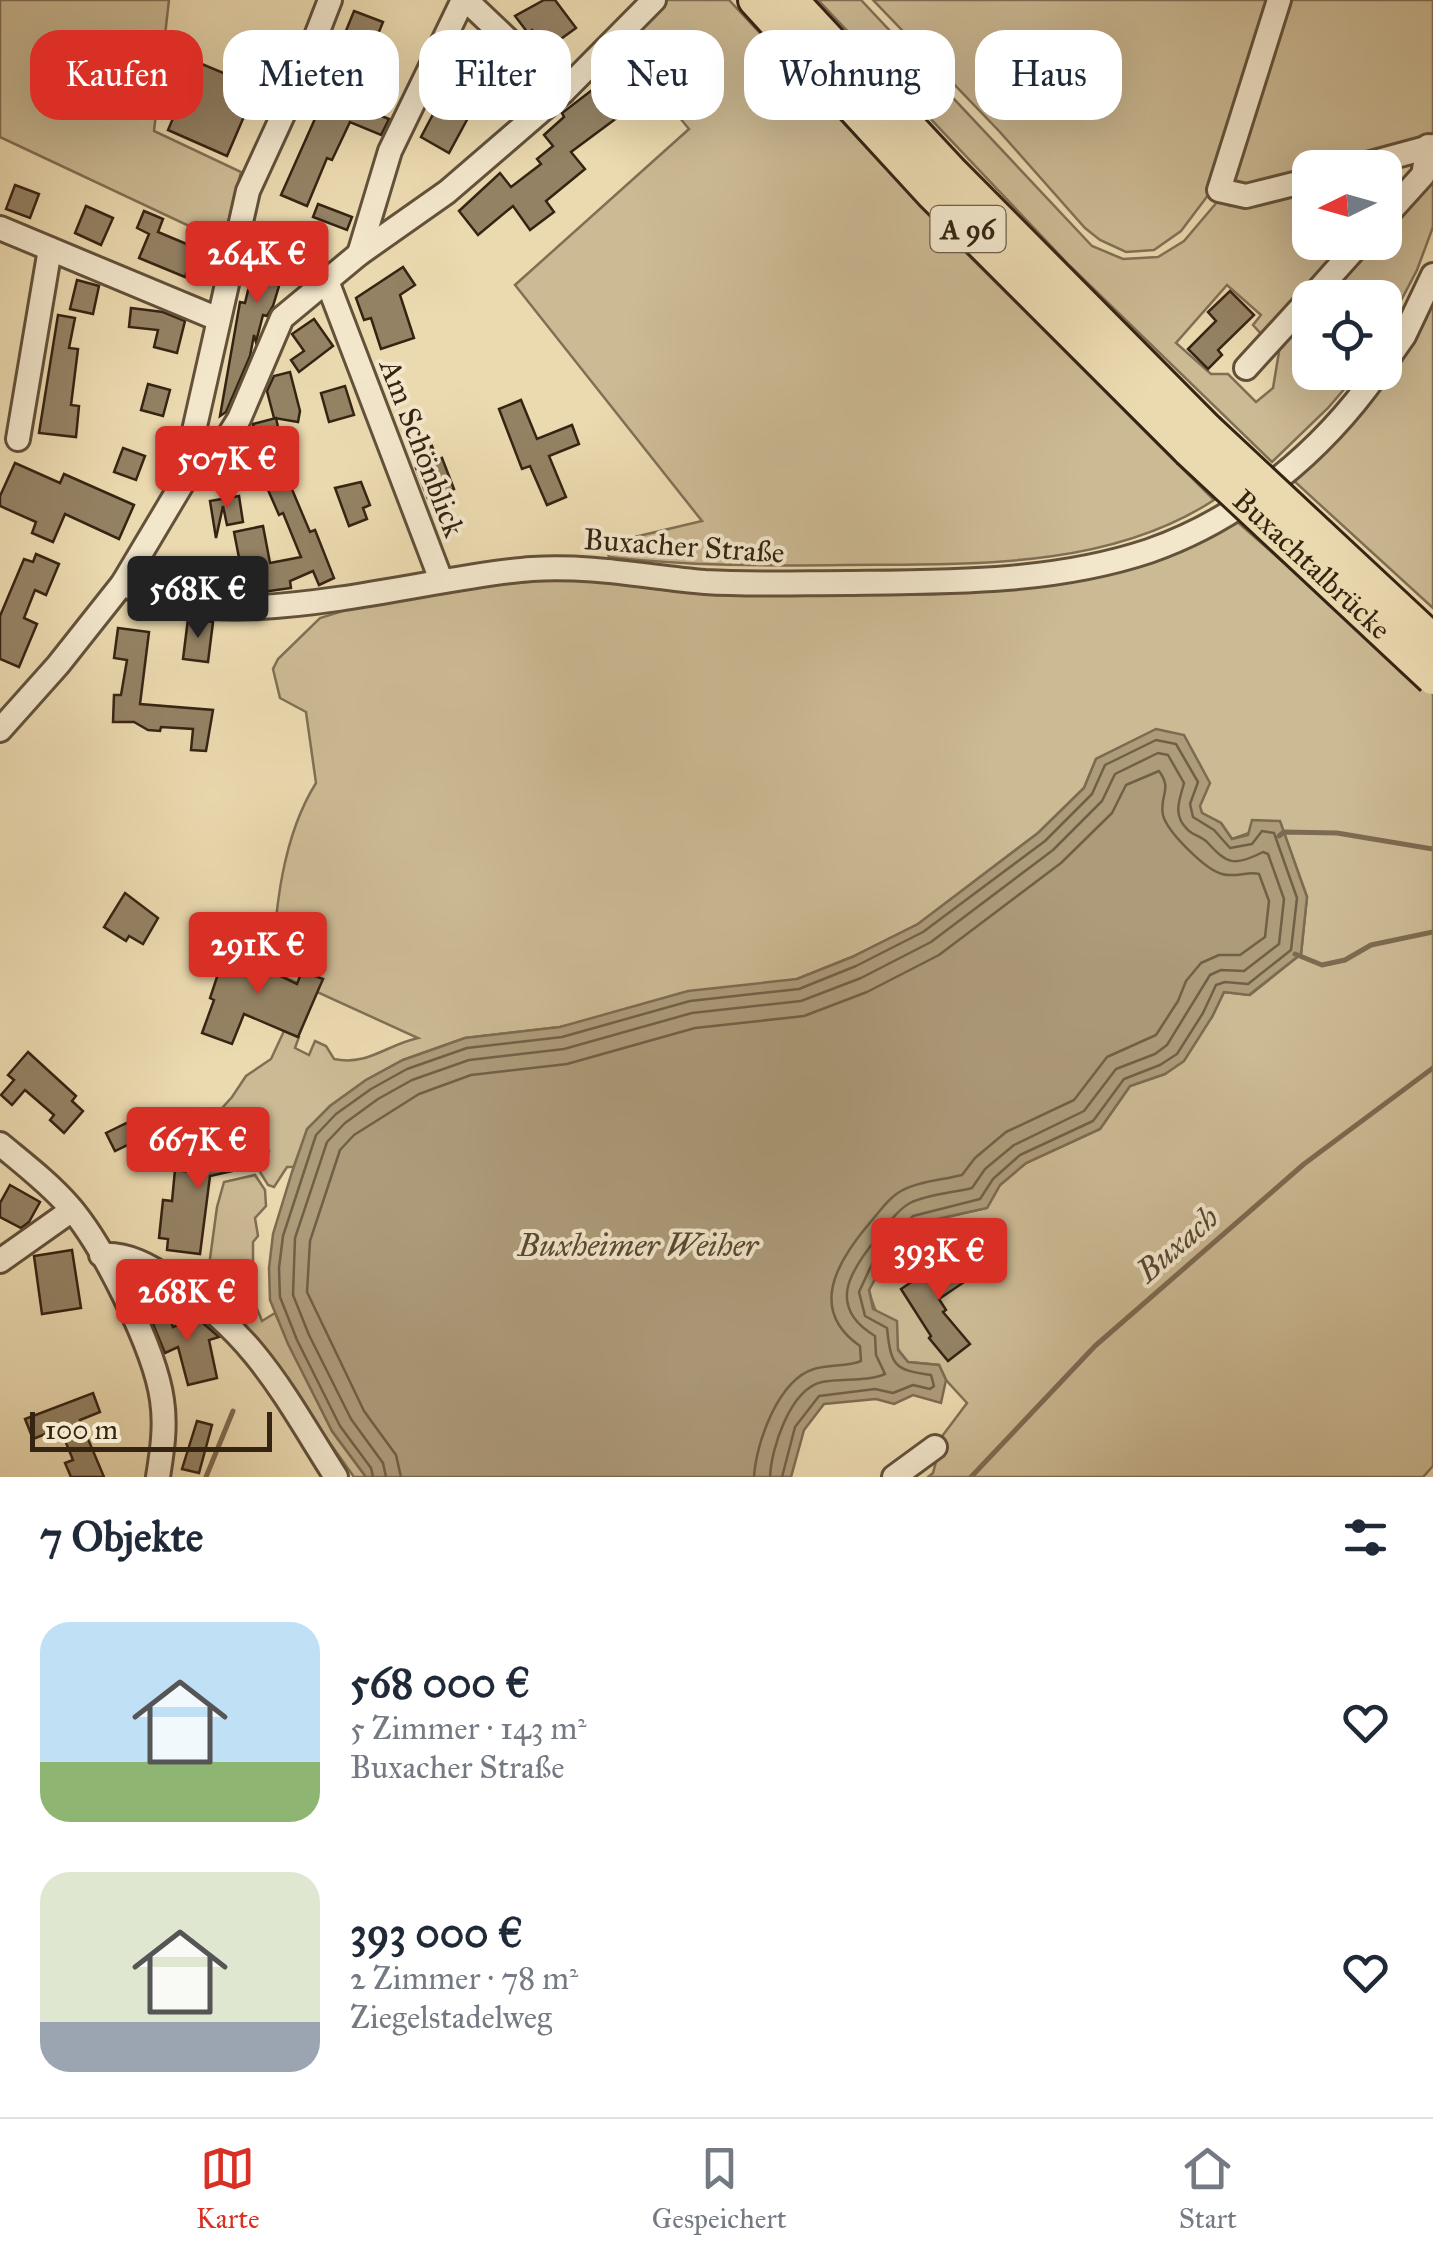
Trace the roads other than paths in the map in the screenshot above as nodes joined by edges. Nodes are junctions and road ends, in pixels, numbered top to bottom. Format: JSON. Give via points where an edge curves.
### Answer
{"nodes":[{"id":1,"x":330,"y":0,"type":"edge"},
{"id":2,"x":464,"y":0,"type":"edge"},
{"id":3,"x":654,"y":0,"type":"edge"},
{"id":4,"x":756,"y":0,"type":"edge"},
{"id":5,"x":791,"y":0,"type":"edge"},
{"id":6,"x":1279,"y":0,"type":"edge"},
{"id":7,"x":496,"y":30,"type":"edge"},
{"id":8,"x":571,"y":84,"type":"edge"},
{"id":9,"x":531,"y":120,"type":"edge"},
{"id":10,"x":1430,"y":146,"type":"edge"},
{"id":11,"x":1402,"y":154,"type":"edge"},
{"id":12,"x":1292,"y":184,"type":"edge"},
{"id":13,"x":1402,"y":198,"type":"edge"},
{"id":14,"x":0,"y":228,"type":"edge"},
{"id":15,"x":50,"y":249,"type":"junction"},
{"id":16,"x":359,"y":254,"type":"junction"},
{"id":17,"x":1344,"y":260,"type":"edge"},
{"id":18,"x":1433,"y":275,"type":"edge"},
{"id":19,"x":1326,"y":280,"type":"edge"},
{"id":20,"x":328,"y":281,"type":"junction"},
{"id":21,"x":1292,"y":318,"type":"edge"},
{"id":22,"x":218,"y":319,"type":"junction"},
{"id":23,"x":1402,"y":339,"type":"edge"},
{"id":24,"x":1246,"y":368,"type":"dead end"},
{"id":25,"x":1363,"y":390,"type":"edge"},
{"id":26,"x":18,"y":439,"type":"dead end"},
{"id":27,"x":1198,"y":440,"type":"junction"},
{"id":28,"x":188,"y":464,"type":"junction"},
{"id":29,"x":441,"y":580,"type":"junction"},
{"id":30,"x":123,"y":583,"type":"junction"},
{"id":31,"x":1433,"y":640,"type":"edge"},
{"id":32,"x":1433,"y":678,"type":"edge"},
{"id":33,"x":0,"y":730,"type":"edge"},
{"id":34,"x":0,"y":1144,"type":"edge"},
{"id":35,"x":72,"y":1210,"type":"junction"},
{"id":36,"x":101,"y":1255,"type":"junction"},
{"id":37,"x":0,"y":1260,"type":"edge"},
{"id":38,"x":936,"y":1447,"type":"dead end"},
{"id":39,"x":158,"y":1477,"type":"edge"},
{"id":40,"x":336,"y":1477,"type":"edge"},
{"id":41,"x":894,"y":1477,"type":"edge"}],
"edges":[{"from":1,"to":22,"type":"street","via":[[252,178]]},
{"from":2,"to":7,"type":"street"},
{"from":2,"to":16,"type":"street","via":[[390,150]]},
{"from":3,"to":8,"type":"street"},
{"from":4,"to":27,"type":"highway","number":"A 96","via":[[932,192]]},
{"from":5,"to":27,"type":"highway","number":"A 96"},
{"from":6,"to":12,"type":"street","via":[[1219,190],[1246,196]]},
{"from":9,"to":16,"type":"street","via":[[447,192]]},
{"from":10,"to":11,"type":"street"},
{"from":10,"to":13,"type":"street","via":[[1423,174]]},
{"from":14,"to":15,"type":"street"},
{"from":15,"to":22,"type":"street"},
{"from":15,"to":26,"type":"street"},
{"from":16,"to":20,"type":"street"},
{"from":17,"to":19,"type":"street"},
{"from":18,"to":23,"type":"street"},
{"from":20,"to":28,"type":"street","via":[[278,323],[248,400],[216,456]]},
{"from":20,"to":29,"type":"street","name":"Am Schönblick"},
{"from":21,"to":24,"type":"street"},
{"from":22,"to":28,"type":"street"},
{"from":25,"to":29,"type":"street","name":"Buxacher Straße","via":[[1277,482],[1147,552],[1074,570],[764,584],[560,568]]},
{"from":27,"to":31,"type":"highway","name":"Buxachtalbrücke","number":"A 96","bridge":true},
{"from":27,"to":32,"type":"highway","name":"Buxachtalbrücke","number":"A 96","bridge":true},
{"from":28,"to":30,"type":"street","via":[[170,508]]},
{"from":29,"to":30,"type":"street","name":"Buxacher Straße","via":[[269,608],[155,598]]},
{"from":30,"to":33,"type":"street"},
{"from":34,"to":35,"type":"street"},
{"from":35,"to":36,"type":"street"},
{"from":35,"to":37,"type":"street"},
{"from":36,"to":39,"type":"street","via":[[159,1385],[164,1419]]},
{"from":36,"to":40,"type":"street","via":[[125,1256],[156,1270],[238,1332]]},
{"from":38,"to":41,"type":"street"}]}
